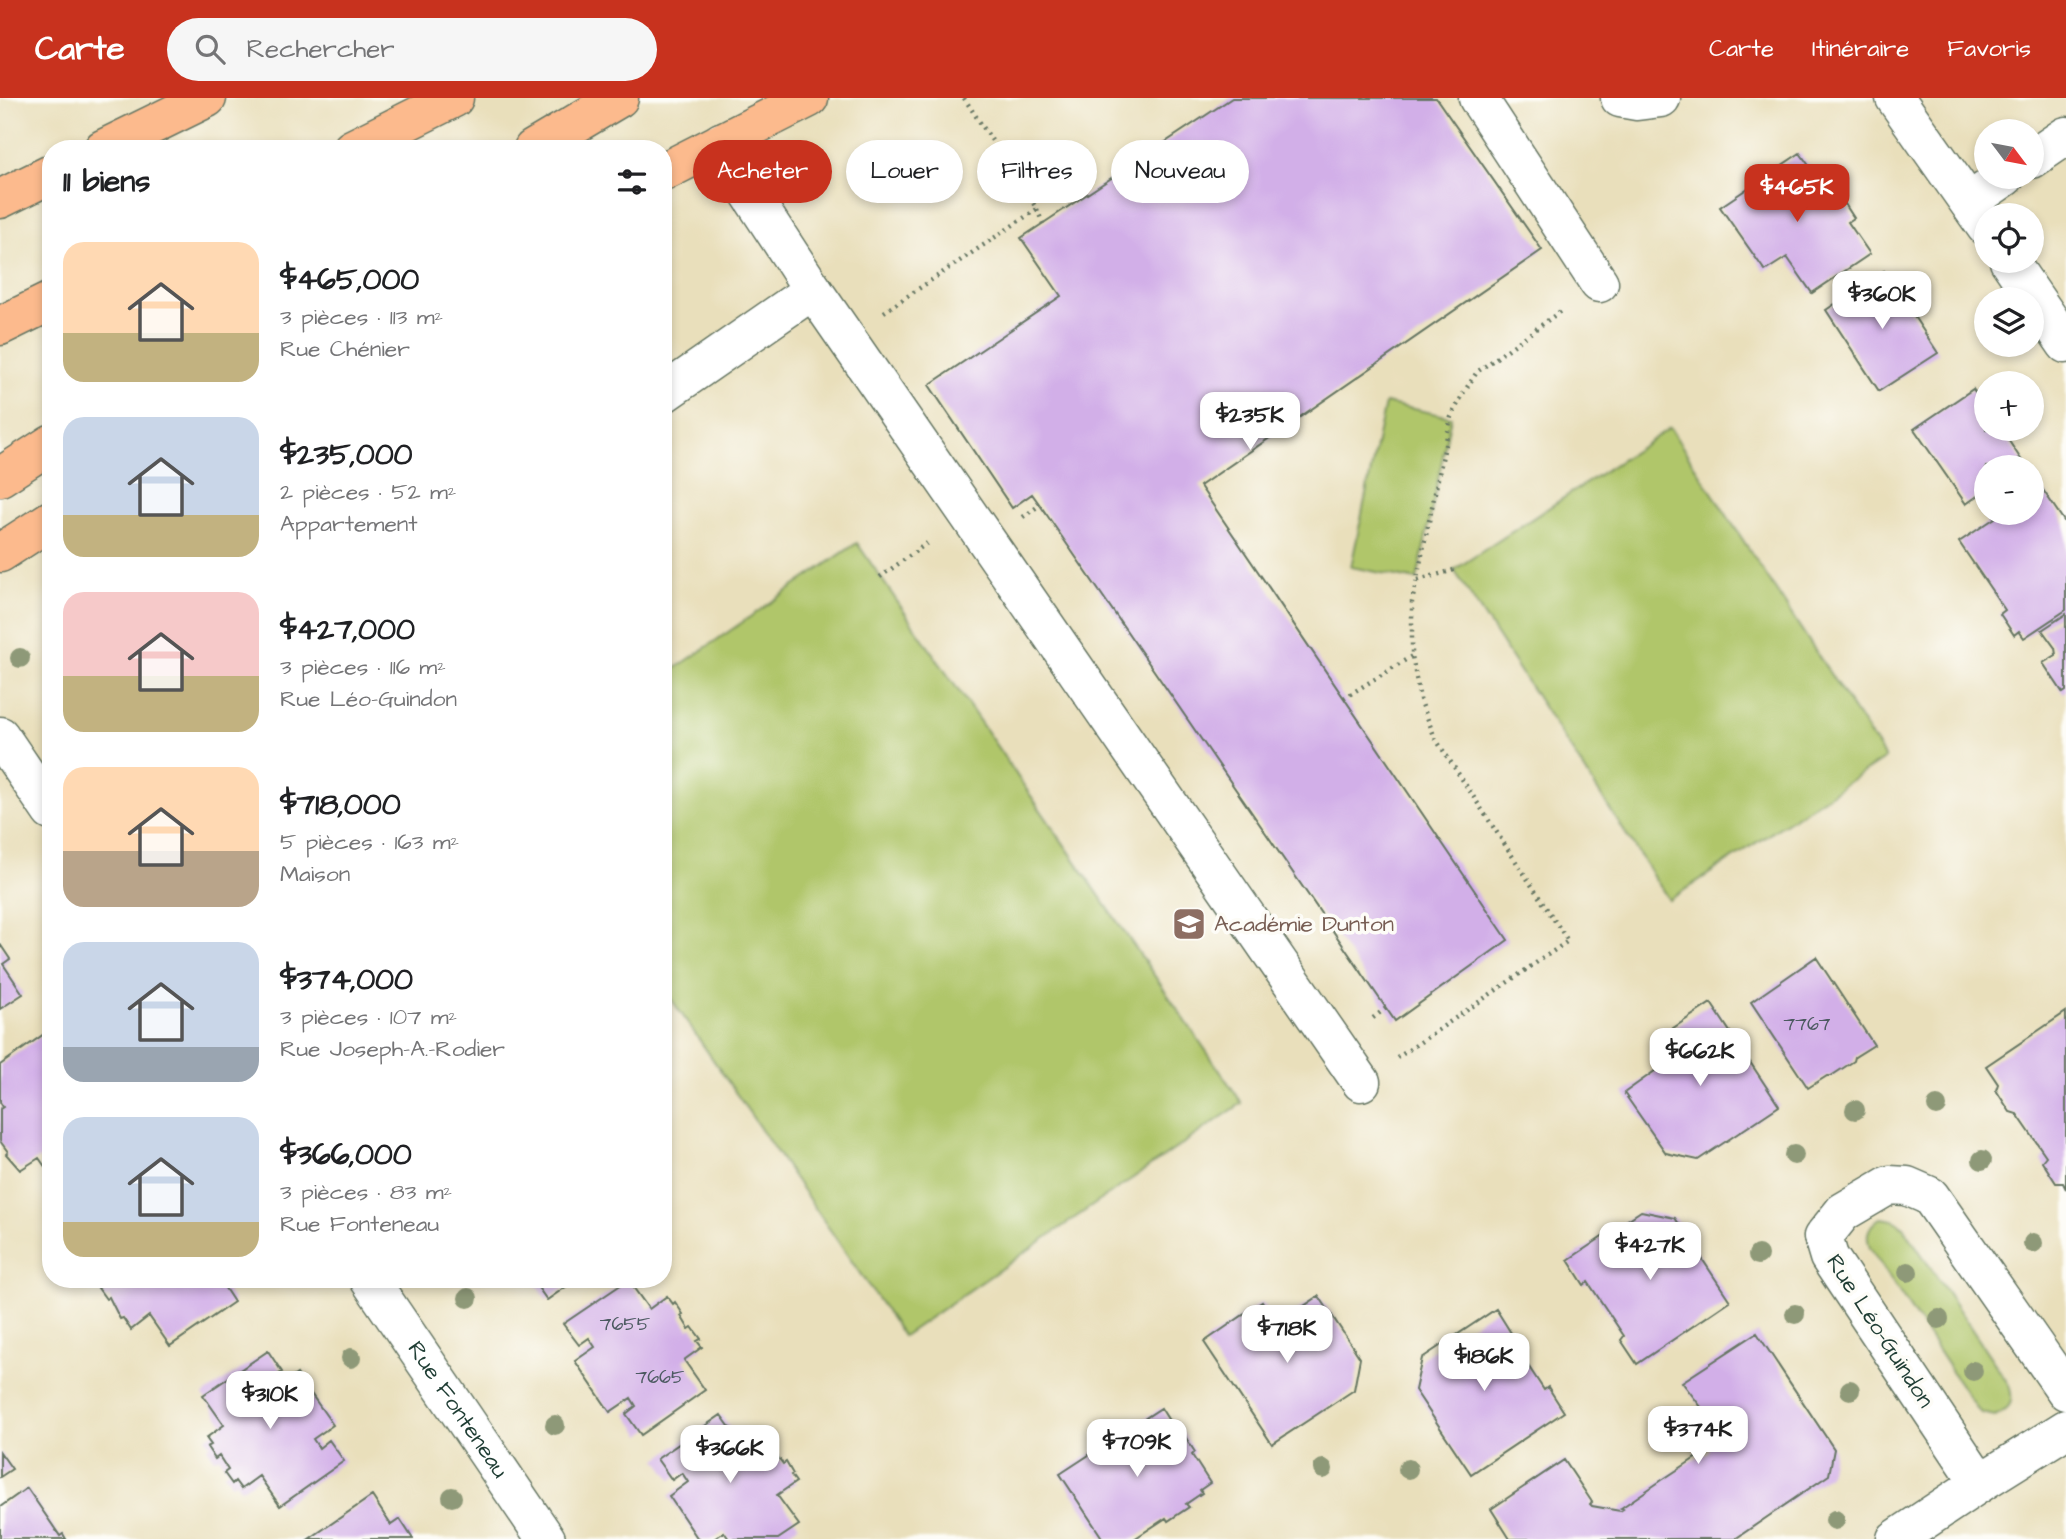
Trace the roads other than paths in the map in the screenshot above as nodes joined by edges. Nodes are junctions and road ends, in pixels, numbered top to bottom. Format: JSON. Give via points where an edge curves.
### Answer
{"nodes":[{"id":1,"x":208,"y":98,"type":"edge"},
{"id":2,"x":454,"y":98,"type":"edge"},
{"id":3,"x":619,"y":98,"type":"edge"},
{"id":4,"x":808,"y":98,"type":"edge"},
{"id":5,"x":1478,"y":98,"type":"edge"},
{"id":6,"x":1620,"y":98,"type":"edge"},
{"id":7,"x":1661,"y":98,"type":"edge"},
{"id":8,"x":1895,"y":98,"type":"edge"},
{"id":9,"x":2066,"y":136,"type":"edge"},
{"id":10,"x":122,"y":140,"type":"edge"},
{"id":11,"x":370,"y":140,"type":"edge"},
{"id":12,"x":548,"y":140,"type":"edge"},
{"id":13,"x":725,"y":140,"type":"edge"},
{"id":14,"x":2044,"y":151,"type":"edge"},
{"id":15,"x":693,"y":156,"type":"edge"},
{"id":16,"x":672,"y":167,"type":"edge"},
{"id":17,"x":42,"y":178,"type":"edge"},
{"id":18,"x":1996,"y":189,"type":"edge"},
{"id":19,"x":0,"y":199,"type":"edge"},
{"id":20,"x":756,"y":203,"type":"edge"},
{"id":21,"x":1985,"y":203,"type":"edge"},
{"id":22,"x":1974,"y":210,"type":"edge"},
{"id":23,"x":2017,"y":273,"type":"edge"},
{"id":24,"x":1599,"y":283,"type":"dead end"},
{"id":25,"x":813,"y":290,"type":"junction"},
{"id":26,"x":42,"y":305,"type":"edge"},
{"id":27,"x":0,"y":326,"type":"edge"},
{"id":28,"x":2066,"y":344,"type":"edge"},
{"id":29,"x":672,"y":388,"type":"edge"},
{"id":30,"x":42,"y":450,"type":"edge"},
{"id":31,"x":0,"y":477,"type":"edge"},
{"id":32,"x":42,"y":526,"type":"edge"},
{"id":33,"x":0,"y":553,"type":"edge"},
{"id":34,"x":0,"y":736,"type":"edge"},
{"id":35,"x":42,"y":798,"type":"edge"},
{"id":36,"x":1361,"y":1082,"type":"dead end"},
{"id":37,"x":375,"y":1288,"type":"edge"},
{"id":38,"x":2066,"y":1391,"type":"edge"},
{"id":39,"x":2066,"y":1429,"type":"edge"},
{"id":40,"x":1980,"y":1483,"type":"junction"},
{"id":41,"x":546,"y":1539,"type":"edge"},
{"id":42,"x":1896,"y":1539,"type":"edge"}],
"edges":[{"from":1,"to":10,"type":"main road"},
{"from":2,"to":11,"type":"main road"},
{"from":3,"to":12,"type":"main road"},
{"from":4,"to":13,"type":"main road"},
{"from":5,"to":24,"type":"street"},
{"from":6,"to":7,"type":"street","via":[[1637,102]]},
{"from":8,"to":22,"type":"street"},
{"from":9,"to":14,"type":"street"},
{"from":15,"to":16,"type":"main road"},
{"from":17,"to":19,"type":"main road"},
{"from":18,"to":21,"type":"street"},
{"from":20,"to":25,"type":"street"},
{"from":23,"to":28,"type":"street"},
{"from":25,"to":29,"type":"street"},
{"from":25,"to":36,"type":"street"},
{"from":26,"to":27,"type":"main road"},
{"from":30,"to":31,"type":"main road"},
{"from":32,"to":33,"type":"main road"},
{"from":34,"to":35,"type":"street"},
{"from":37,"to":41,"type":"street","name":"Rue Fonteneau"},
{"from":38,"to":40,"type":"street","name":"Rue Léo-Guindon","via":[[1930,1196],[1907,1186],[1889,1185],[1843,1212],[1824,1237],[1829,1257]]},
{"from":39,"to":40,"type":"street"},
{"from":40,"to":42,"type":"street"}]}
